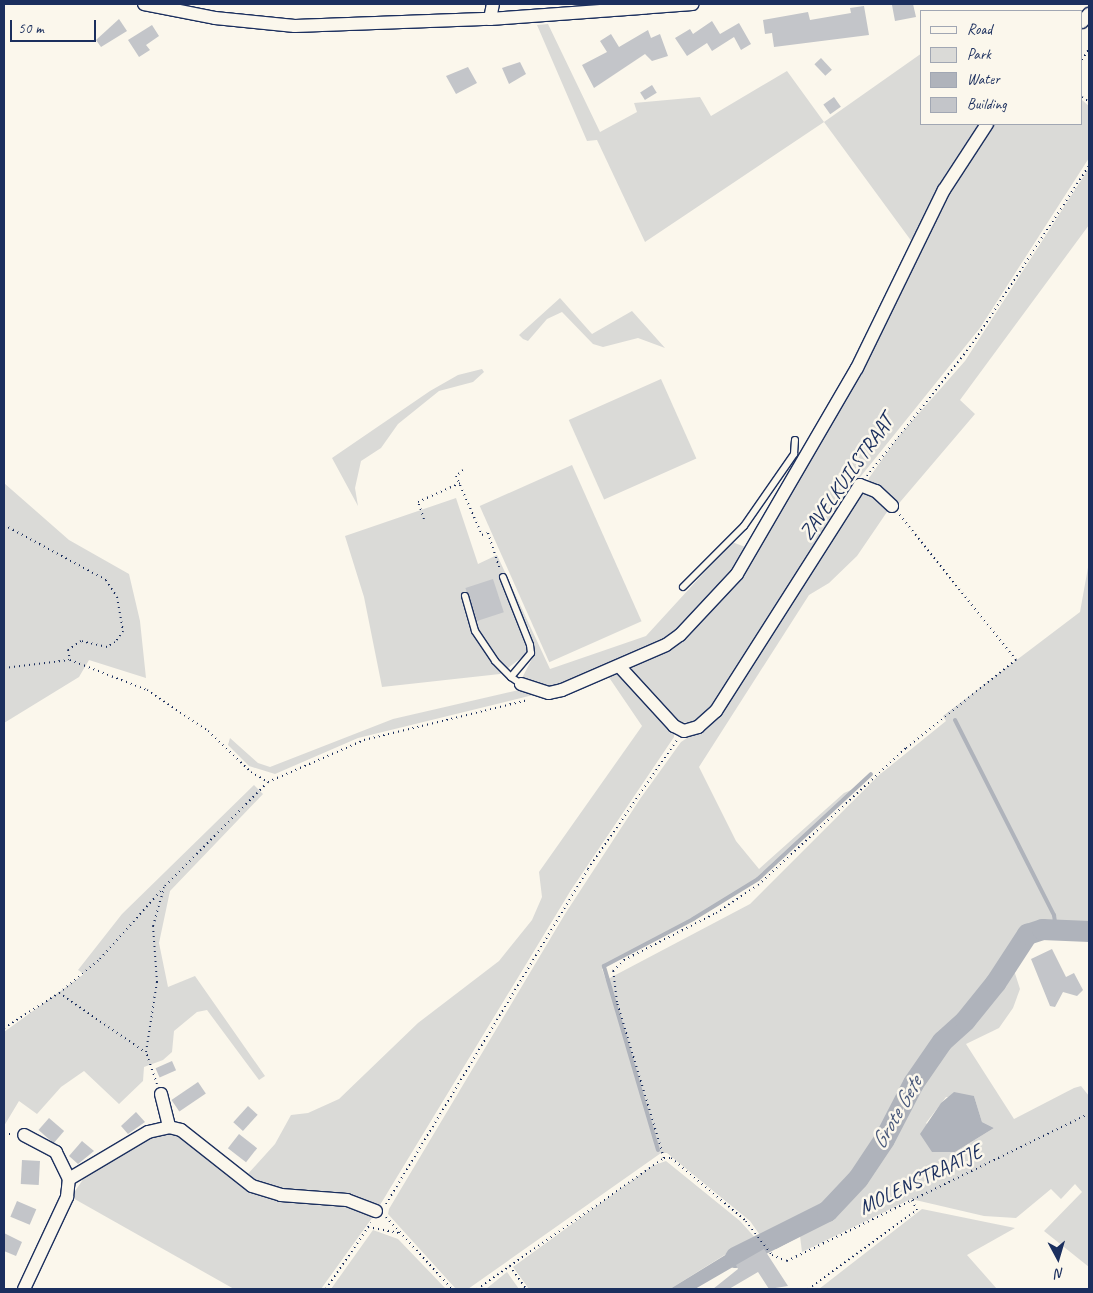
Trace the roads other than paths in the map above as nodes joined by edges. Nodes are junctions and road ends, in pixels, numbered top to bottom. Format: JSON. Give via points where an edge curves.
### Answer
{"nodes":[{"id":1,"x":144,"y":4,"type":"edge"},
{"id":2,"x":493,"y":4,"type":"edge"},
{"id":3,"x":692,"y":4,"type":"edge"},
{"id":4,"x":490,"y":19,"type":"junction"},
{"id":5,"x":986,"y":125,"type":"edge"},
{"id":6,"x":795,"y":440,"type":"dead end"},
{"id":7,"x":892,"y":506,"type":"road end"},
{"id":8,"x":503,"y":577,"type":"road end"},
{"id":9,"x":683,"y":588,"type":"dead end"},
{"id":10,"x":465,"y":596,"type":"dead end"},
{"id":11,"x":620,"y":667,"type":"junction"},
{"id":12,"x":516,"y":681,"type":"junction"},
{"id":13,"x":161,"y":1094,"type":"road end"},
{"id":14,"x":170,"y":1128,"type":"junction"},
{"id":15,"x":24,"y":1135,"type":"dead end"},
{"id":16,"x":69,"y":1179,"type":"junction"},
{"id":17,"x":380,"y":1214,"type":"road end"},
{"id":18,"x":24,"y":1289,"type":"edge"}],
"edges":[{"from":1,"to":4,"type":"street","via":[[215,18],[295,26]]},
{"from":2,"to":4,"type":"street"},
{"from":3,"to":4,"type":"street"},
{"from":5,"to":11,"type":"street","name":"ZAVELKUILSTRAAT","via":[[944,190],[857,368],[737,574],[680,635]]},
{"from":6,"to":9,"type":"lane","via":[[794,454],[744,526]]},
{"from":7,"to":11,"type":"street","name":"ZAVELKUILSTRAAT","via":[[876,491],[860,485],[716,711],[698,727],[684,731],[650,702]]},
{"from":8,"to":12,"type":"lane","via":[[531,653]]},
{"from":10,"to":12,"type":"lane","via":[[475,631],[495,661]]},
{"from":11,"to":12,"type":"street","name":"ZAVELKUILSTRAAT","via":[[550,693]]},
{"from":13,"to":14,"type":"street"},
{"from":14,"to":16,"type":"street","via":[[148,1132]]},
{"from":14,"to":17,"type":"street","via":[[181,1130],[252,1186],[281,1195],[346,1200]]},
{"from":15,"to":16,"type":"street","via":[[56,1152]]},
{"from":16,"to":18,"type":"street","via":[[67,1197]]}]}
